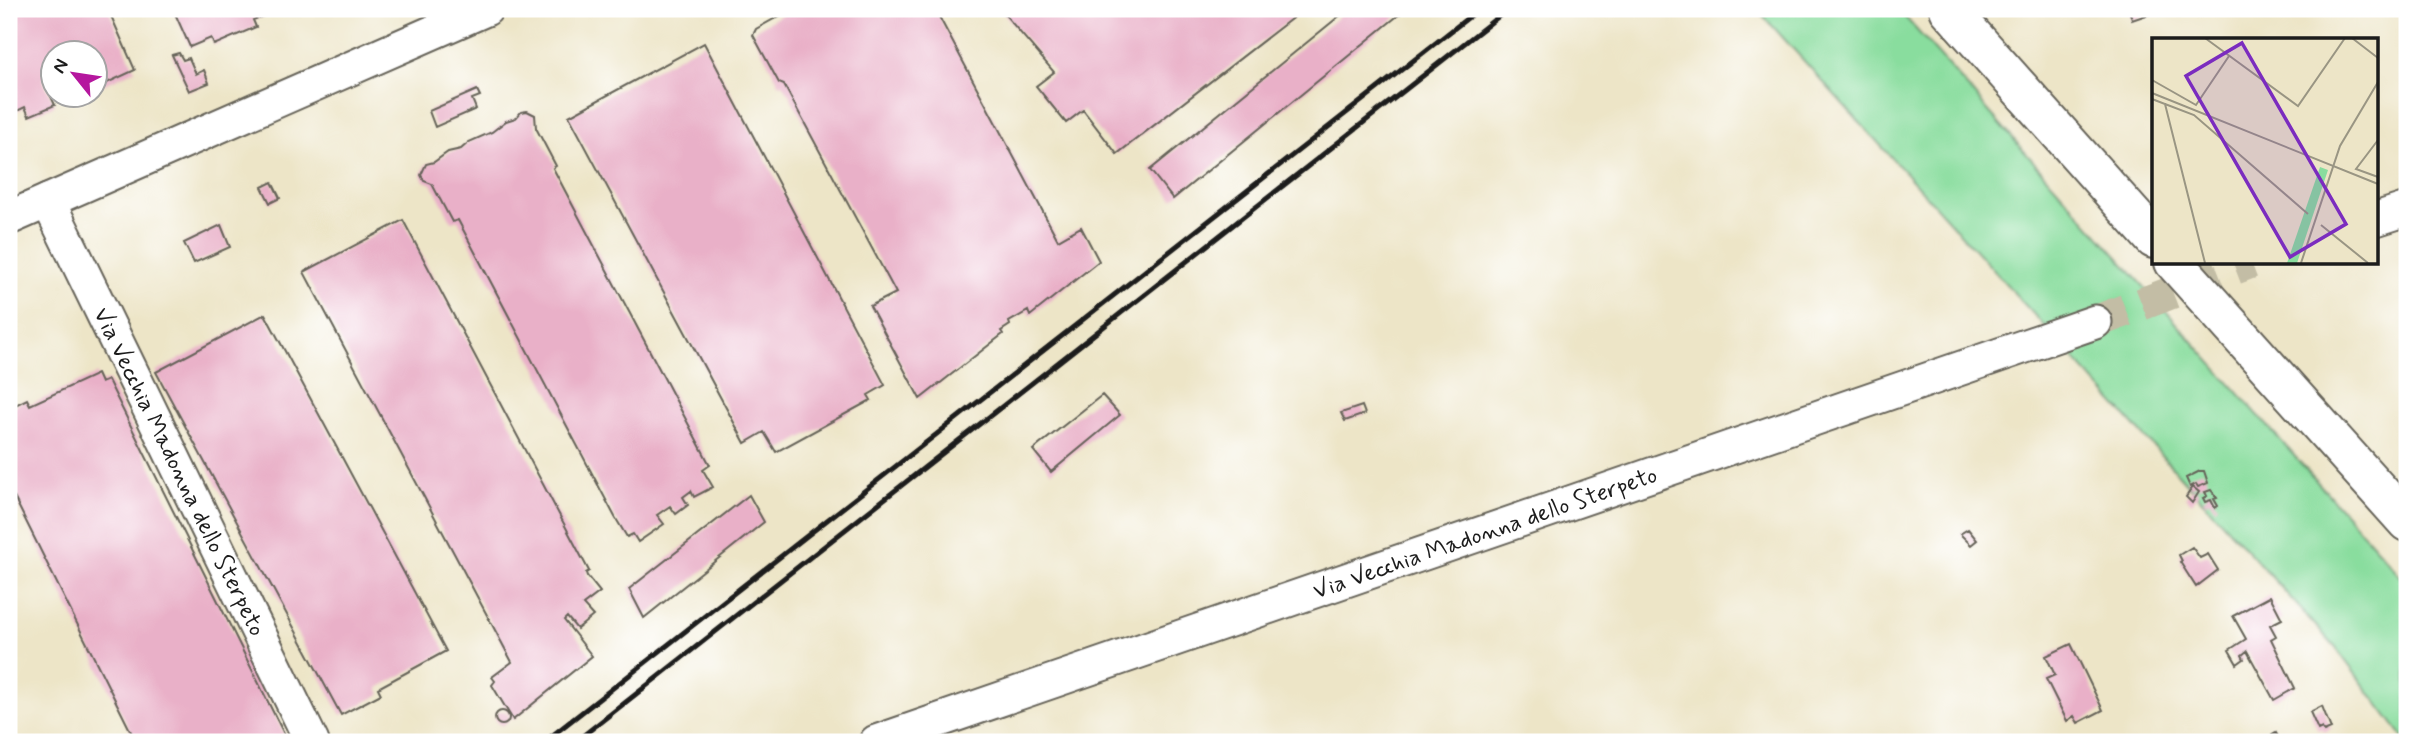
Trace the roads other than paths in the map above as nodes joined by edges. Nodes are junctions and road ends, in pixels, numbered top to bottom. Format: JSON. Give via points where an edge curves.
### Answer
{"nodes":[{"id":1,"x":486,"y":9,"type":"edge"},
{"id":2,"x":1949,"y":9,"type":"edge"},
{"id":3,"x":48,"y":201,"type":"junction"},
{"id":4,"x":2407,"y":209,"type":"edge"},
{"id":5,"x":9,"y":218,"type":"edge"},
{"id":6,"x":2378,"y":218,"type":"edge"},
{"id":7,"x":2152,"y":237,"type":"edge"},
{"id":8,"x":2176,"y":264,"type":"edge"},
{"id":9,"x":2095,"y":322,"type":"tunnel mouth"},
{"id":10,"x":2407,"y":522,"type":"edge"},
{"id":11,"x":312,"y":742,"type":"edge"},
{"id":12,"x":876,"y":742,"type":"edge"}],
"edges":[{"from":1,"to":3,"type":"street"},
{"from":2,"to":7,"type":"street"},
{"from":3,"to":5,"type":"street"},
{"from":3,"to":11,"type":"street","name":"Via Vecchia Madonna dello Sterpeto"},
{"from":4,"to":6,"type":"street"},
{"from":8,"to":10,"type":"street"},
{"from":9,"to":12,"type":"street","name":"Via Vecchia Madonna dello Sterpeto"}]}
